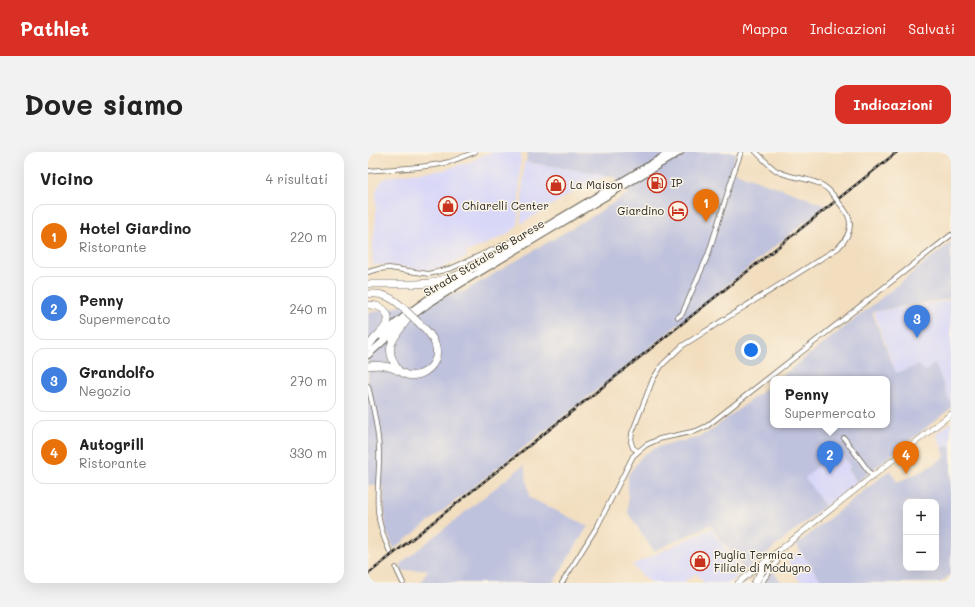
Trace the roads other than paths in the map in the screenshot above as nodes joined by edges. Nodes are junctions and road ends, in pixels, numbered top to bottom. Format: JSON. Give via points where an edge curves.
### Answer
{"nodes":[{"id":1,"x":475,"y":152,"type":"edge"},
{"id":2,"x":671,"y":152,"type":"edge"},
{"id":3,"x":680,"y":152,"type":"edge"},
{"id":4,"x":741,"y":152,"type":"edge"},
{"id":5,"x":756,"y":152,"type":"edge"},
{"id":6,"x":368,"y":171,"type":"edge"},
{"id":7,"x":951,"y":236,"type":"edge"},
{"id":8,"x":516,"y":245,"type":"junction"},
{"id":9,"x":489,"y":260,"type":"junction"},
{"id":10,"x":368,"y":272,"type":"edge"},
{"id":11,"x":368,"y":284,"type":"edge"},
{"id":12,"x":368,"y":294,"type":"edge"},
{"id":13,"x":368,"y":305,"type":"edge"},
{"id":14,"x":678,"y":317,"type":"dead end"},
{"id":15,"x":407,"y":320,"type":"junction"},
{"id":16,"x":368,"y":347,"type":"edge"},
{"id":17,"x":368,"y":355,"type":"edge"},
{"id":18,"x":368,"y":366,"type":"edge"},
{"id":19,"x":399,"y":371,"type":"junction"},
{"id":20,"x":771,"y":376,"type":"edge"},
{"id":21,"x":770,"y":377,"type":"edge"},
{"id":22,"x":368,"y":386,"type":"edge"},
{"id":23,"x":951,"y":414,"type":"edge"},
{"id":24,"x":844,"y":438,"type":"dead end"},
{"id":25,"x":638,"y":451,"type":"junction"},
{"id":26,"x":873,"y":477,"type":"junction"},
{"id":27,"x":778,"y":551,"type":"junction"},
{"id":28,"x":390,"y":552,"type":"dead end"},
{"id":29,"x":769,"y":559,"type":"junction"},
{"id":30,"x":396,"y":568,"type":"dead end"},
{"id":31,"x":403,"y":583,"type":"edge"},
{"id":32,"x":562,"y":583,"type":"edge"},
{"id":33,"x":738,"y":583,"type":"edge"},
{"id":34,"x":755,"y":583,"type":"edge"},
{"id":35,"x":762,"y":583,"type":"edge"}],
"edges":[{"from":1,"to":6,"type":"street","via":[[450,162]]},
{"from":2,"to":8,"type":"main road","name":"Strada Statale 96 Barese"},
{"from":3,"to":15,"type":"main road","name":"Strada Statale 96 Barese","via":[[468,279]]},
{"from":4,"to":14,"type":"street","via":[[708,255],[682,314]]},
{"from":5,"to":25,"type":"street","bridge":true,"via":[[778,171],[819,183],[830,190],[848,214],[850,228],[846,239],[838,248],[682,346],[662,365],[653,379],[632,434],[633,448]]},
{"from":7,"to":20,"type":"street"},
{"from":8,"to":9,"type":"main road","name":"Strada Statale 96 Barese"},
{"from":8,"to":10,"type":"street","via":[[510,242],[452,268],[429,274],[389,268]]},
{"from":9,"to":11,"type":"highway","via":[[453,277],[430,283]]},
{"from":9,"to":16,"type":"main road","name":"Strada Statale 96 Barese","via":[[418,305]]},
{"from":12,"to":19,"type":"highway","bridge":true,"via":[[384,295],[394,300],[430,334],[435,344],[434,362],[426,372],[407,375]]},
{"from":13,"to":16,"type":"highway","via":[[376,305],[384,309],[388,315],[385,328]]},
{"from":15,"to":17,"type":"main road","name":"Strada Statale 96 Barese"},
{"from":15,"to":19,"type":"highway","via":[[394,338],[390,350],[391,359]]},
{"from":18,"to":19,"type":"highway","via":[[380,365]]},
{"from":21,"to":25,"type":"street","via":[[707,426],[696,432],[659,439]]},
{"from":22,"to":28,"type":"street","via":[[379,449],[378,516]]},
{"from":23,"to":26,"type":"street"},
{"from":24,"to":26,"type":"street"},
{"from":25,"to":32,"type":"street","via":[[633,456],[598,525]]},
{"from":26,"to":27,"type":"street"},
{"from":27,"to":29,"type":"street"},
{"from":27,"to":35,"type":"street","via":[[777,562]]},
{"from":29,"to":33,"type":"street"},
{"from":29,"to":34,"type":"highway"},
{"from":30,"to":31,"type":"street"}]}
